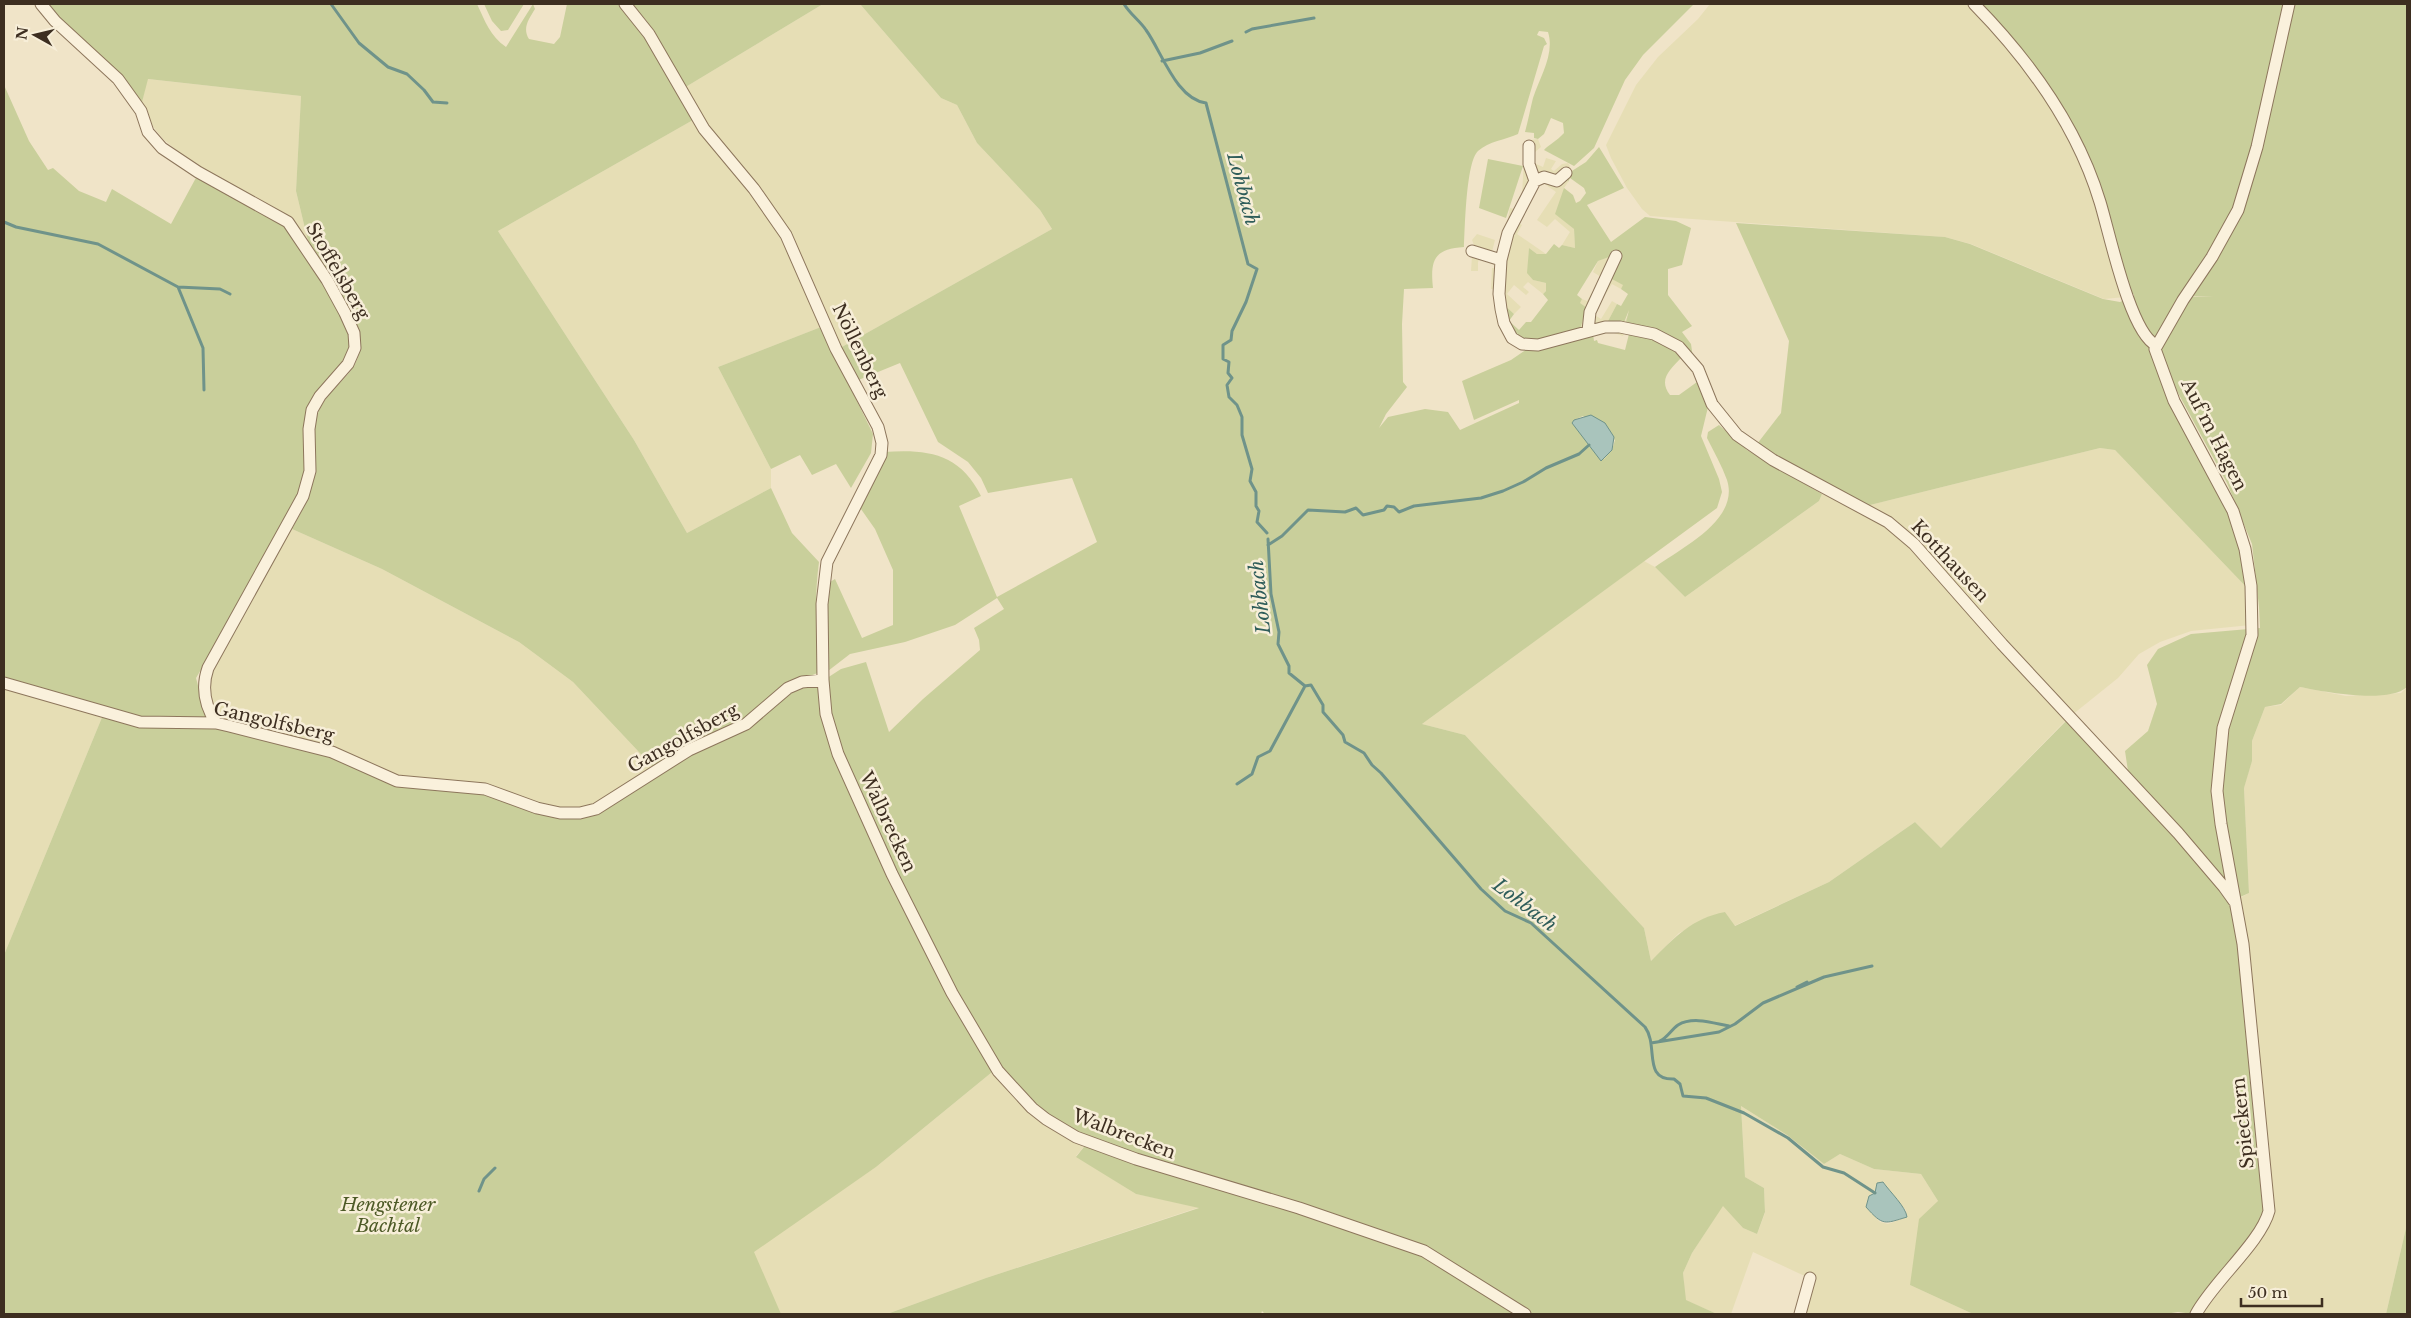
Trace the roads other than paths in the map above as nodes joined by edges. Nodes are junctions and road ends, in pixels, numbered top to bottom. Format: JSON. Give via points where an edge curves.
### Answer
{"nodes":[{"id":1,"x":41,"y":4,"type":"edge"},
{"id":2,"x":625,"y":4,"type":"edge"},
{"id":3,"x":1974,"y":4,"type":"edge"},
{"id":4,"x":2289,"y":4,"type":"edge"},
{"id":5,"x":1529,"y":146,"type":"dead end"},
{"id":6,"x":1566,"y":173,"type":"dead end"},
{"id":7,"x":1535,"y":181,"type":"junction"},
{"id":8,"x":1472,"y":251,"type":"dead end"},
{"id":9,"x":1616,"y":256,"type":"dead end"},
{"id":10,"x":1501,"y":260,"type":"junction"},
{"id":11,"x":1588,"y":331,"type":"junction"},
{"id":12,"x":2156,"y":345,"type":"junction"},
{"id":13,"x":823,"y":680,"type":"junction"},
{"id":14,"x":4,"y":683,"type":"edge"},
{"id":15,"x":216,"y":723,"type":"junction"},
{"id":16,"x":838,"y":754,"type":"joint"},
{"id":17,"x":2236,"y":905,"type":"junction"},
{"id":18,"x":1810,"y":1278,"type":"dead end"},
{"id":19,"x":1526,"y":1314,"type":"edge"},
{"id":20,"x":1800,"y":1314,"type":"edge"},
{"id":21,"x":2196,"y":1314,"type":"edge"}],
"edges":[{"from":1,"to":15,"type":"street","name":"Stoffelsberg","via":[[55,21],[118,78],[141,111],[148,132],[162,148],[288,222],[327,280],[355,338],[348,364],[312,410],[310,471],[303,496],[208,668],[204,689]]},
{"from":2,"to":13,"type":"street","name":"Nöllenberg","via":[[649,34],[704,129],[754,189],[786,235],[836,349],[881,436],[881,455],[827,562],[822,604]]},
{"from":3,"to":12,"type":"street","via":[[2019,53],[2077,144],[2100,202],[2127,296],[2142,332],[2150,343]]},
{"from":4,"to":12,"type":"street","via":[[2259,138],[2238,210]]},
{"from":5,"to":7,"type":"street","via":[[1529,164]]},
{"from":6,"to":7,"type":"street","via":[[1557,181],[1544,177]]},
{"from":7,"to":10,"type":"street","name":"Kotthausen","via":[[1508,233]]},
{"from":8,"to":10,"type":"street"},
{"from":9,"to":11,"type":"street","via":[[1590,312]]},
{"from":10,"to":11,"type":"street","name":"Kotthausen","via":[[1499,294],[1502,316],[1516,341],[1538,346]]},
{"from":11,"to":17,"type":"street","name":"Kotthausen","via":[[1605,327],[1636,329],[1672,342],[1698,369],[1712,404],[1737,434],[1773,460],[1888,522],[1914,544],[2178,833]]},
{"from":12,"to":17,"type":"street","name":"Auf'm Hagen","via":[[2155,352],[2174,400],[2233,512],[2249,570],[2252,631],[2223,728],[2218,776],[2218,806]]},
{"from":13,"to":15,"type":"street","name":"Gangolfsberg","via":[[788,688],[746,724],[689,750],[596,808],[580,813],[551,811],[474,788],[397,781],[317,747]]},
{"from":13,"to":16,"type":"street","name":"Nöllenberg","via":[[829,730]]},
{"from":14,"to":15,"type":"street","name":"Gangolfsberg","via":[[134,721]]},
{"from":16,"to":19,"type":"street","name":"Walbrecken","via":[[892,874],[952,993],[994,1064],[1032,1108],[1060,1128],[1110,1150],[1299,1208],[1424,1251]]},
{"from":17,"to":21,"type":"street","name":"Spieckern","via":[[2243,944],[2269,1210],[2260,1229]]},
{"from":18,"to":20,"type":"street"}]}
